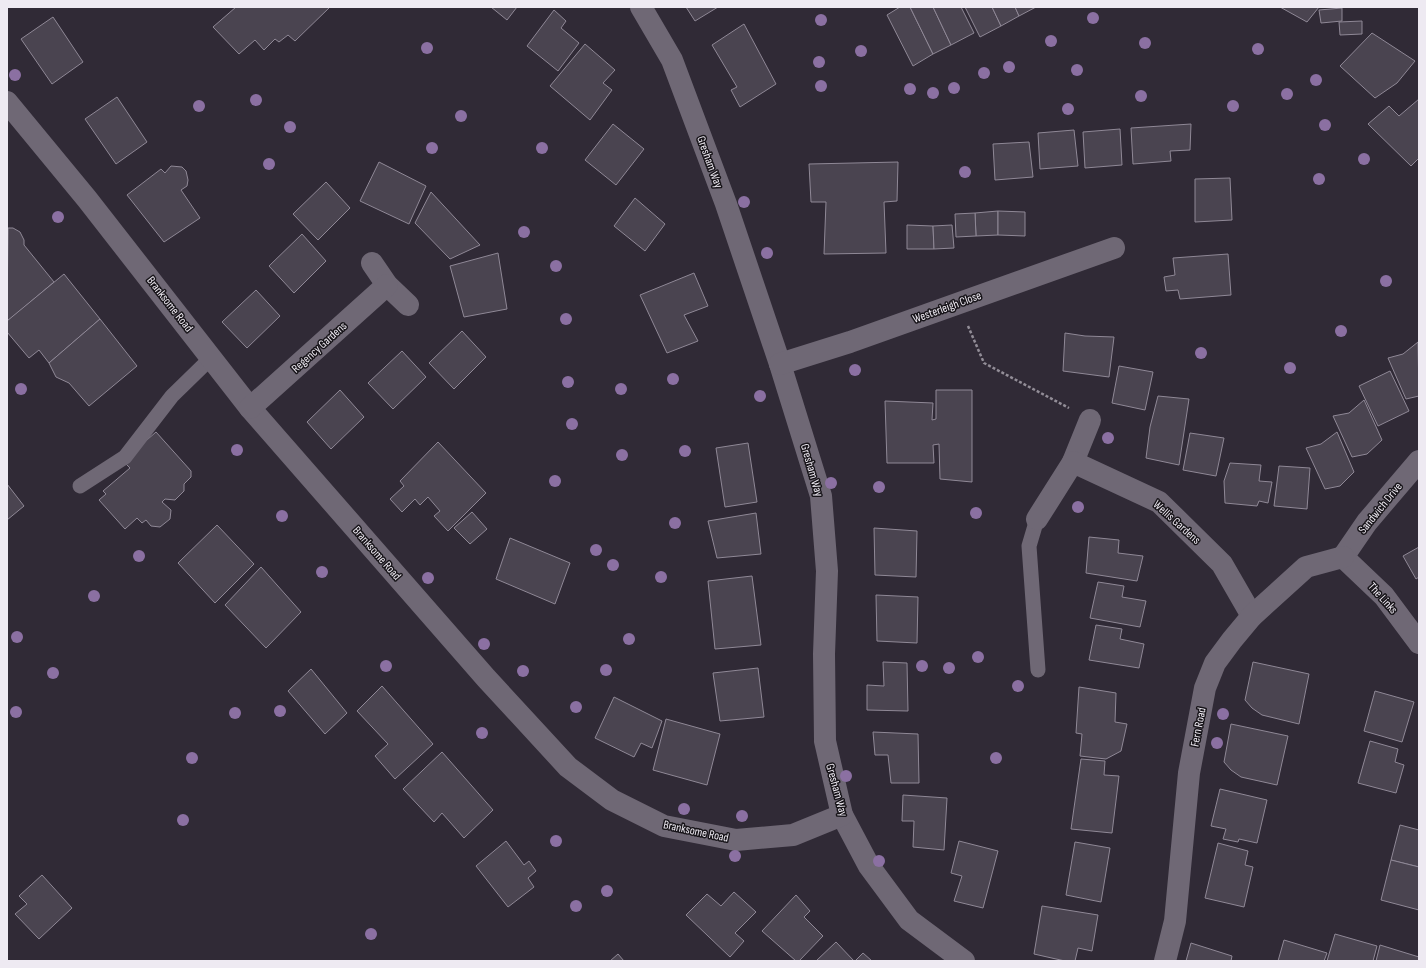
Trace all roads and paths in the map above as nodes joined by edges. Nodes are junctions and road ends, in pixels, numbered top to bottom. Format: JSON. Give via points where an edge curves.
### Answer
{"nodes":[{"id":1,"x":642,"y":7,"type":"edge"},
{"id":2,"x":7,"y":102,"type":"edge"},
{"id":3,"x":1114,"y":248,"type":"dead end"},
{"id":4,"x":372,"y":263,"type":"dead end"},
{"id":5,"x":387,"y":285,"type":"junction"},
{"id":6,"x":959,"y":303,"type":"junction"},
{"id":7,"x":408,"y":306,"type":"dead end"},
{"id":8,"x":212,"y":357,"type":"junction"},
{"id":9,"x":780,"y":364,"type":"junction"},
{"id":10,"x":250,"y":408,"type":"junction"},
{"id":11,"x":1090,"y":420,"type":"joint"},
{"id":12,"x":1419,"y":461,"type":"edge"},
{"id":13,"x":1073,"y":462,"type":"junction"},
{"id":14,"x":80,"y":486,"type":"dead end"},
{"id":15,"x":1037,"y":519,"type":"joint"},
{"id":16,"x":1342,"y":557,"type":"junction"},
{"id":17,"x":1252,"y":616,"type":"junction"},
{"id":18,"x":1419,"y":643,"type":"edge"},
{"id":19,"x":1038,"y":670,"type":"dead end"},
{"id":20,"x":842,"y":815,"type":"junction"},
{"id":21,"x":964,"y":961,"type":"edge"},
{"id":22,"x":1165,"y":961,"type":"edge"}],
"edges":[{"from":1,"to":9,"type":"street","name":"Gresham Way","via":[[672,60],[726,204]]},
{"from":2,"to":8,"type":"street","name":"Branksome Road","via":[[42,142]]},
{"from":3,"to":6,"type":"street","name":"Westerleigh Close"},
{"from":4,"to":5,"type":"street"},
{"from":5,"to":7,"type":"street"},
{"from":5,"to":10,"type":"street","name":"Regency Gardens"},
{"from":6,"to":9,"type":"street","name":"Westerleigh Close"},
{"from":6,"to":11,"type":"path","via":[[984,363]]},
{"from":8,"to":10,"type":"street","name":"Branksome Road"},
{"from":8,"to":14,"type":"lane","via":[[172,396],[125,457]]},
{"from":9,"to":20,"type":"street","name":"Gresham Way","via":[[821,496],[827,572],[824,654],[825,741]]},
{"from":10,"to":20,"type":"street","name":"Branksome Road","via":[[486,678],[568,767],[612,800],[664,826],[736,840],[792,835]]},
{"from":11,"to":13,"type":"street"},
{"from":12,"to":16,"type":"street","name":"Sandwich Drive","via":[[1367,522]]},
{"from":13,"to":15,"type":"street"},
{"from":13,"to":17,"type":"street","name":"Wellis Gardens","via":[[1159,502],[1222,564]]},
{"from":15,"to":19,"type":"lane","via":[[1029,546]]},
{"from":16,"to":17,"type":"street","name":"Fern Road","via":[[1306,567]]},
{"from":16,"to":18,"type":"street","name":"The Links","via":[[1384,596]]},
{"from":17,"to":22,"type":"street","name":"Fern Road","via":[[1215,663],[1205,688],[1189,773],[1175,921]]},
{"from":20,"to":21,"type":"street","name":"Gresham Way","via":[[868,866],[909,920]]}]}
